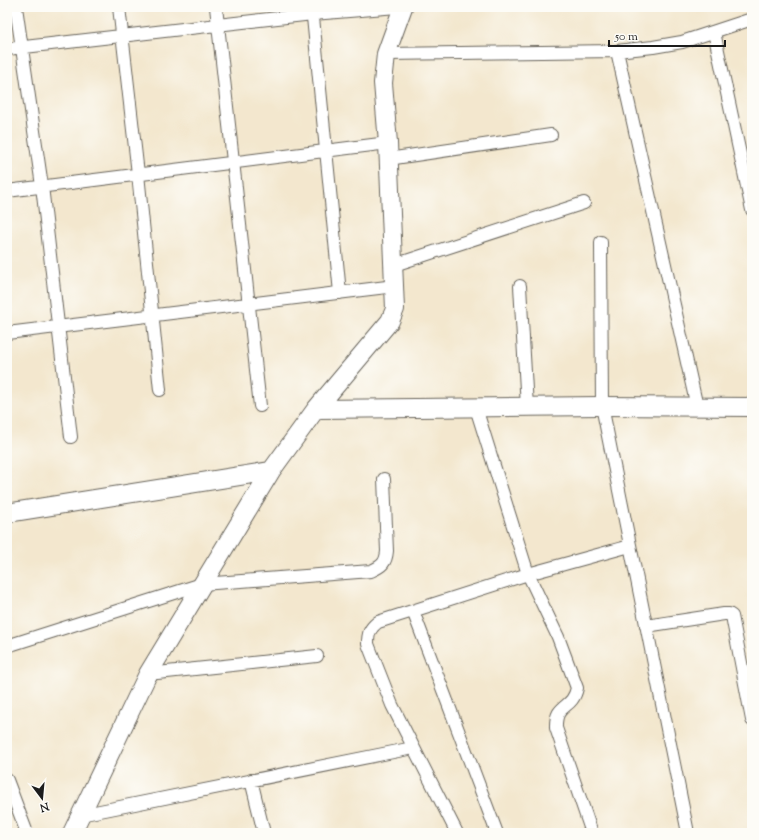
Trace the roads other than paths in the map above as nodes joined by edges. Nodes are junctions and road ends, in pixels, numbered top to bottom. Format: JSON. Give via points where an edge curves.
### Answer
{"nodes":[{"id":1,"x":16,"y":7,"type":"edge"},
{"id":2,"x":119,"y":7,"type":"edge"},
{"id":3,"x":216,"y":7,"type":"edge"},
{"id":4,"x":397,"y":7,"type":"edge"},
{"id":5,"x":403,"y":7,"type":"edge"},
{"id":6,"x":312,"y":11,"type":"edge"},
{"id":7,"x":752,"y":19,"type":"edge"},
{"id":8,"x":219,"y":25,"type":"junction"},
{"id":9,"x":714,"y":32,"type":"junction"},
{"id":10,"x":123,"y":36,"type":"junction"},
{"id":11,"x":21,"y":47,"type":"junction"},
{"id":12,"x":7,"y":49,"type":"edge"},
{"id":13,"x":617,"y":50,"type":"junction"},
{"id":14,"x":386,"y":54,"type":"junction"},
{"id":15,"x":550,"y":135,"type":"dead end"},
{"id":16,"x":325,"y":151,"type":"junction"},
{"id":17,"x":388,"y":151,"type":"junction"},
{"id":18,"x":232,"y":162,"type":"junction"},
{"id":19,"x":138,"y":174,"type":"junction"},
{"id":20,"x":42,"y":186,"type":"junction"},
{"id":21,"x":7,"y":191,"type":"edge"},
{"id":22,"x":584,"y":203,"type":"dead end"},
{"id":23,"x":752,"y":210,"type":"edge"},
{"id":24,"x":601,"y":242,"type":"dead end"},
{"id":25,"x":394,"y":265,"type":"junction"},
{"id":26,"x":395,"y":286,"type":"junction"},
{"id":27,"x":520,"y":286,"type":"dead end"},
{"id":28,"x":340,"y":293,"type":"junction"},
{"id":29,"x":248,"y":304,"type":"junction"},
{"id":30,"x":153,"y":315,"type":"junction"},
{"id":31,"x":57,"y":327,"type":"junction"},
{"id":32,"x":7,"y":333,"type":"edge"},
{"id":33,"x":160,"y":390,"type":"dead end"},
{"id":34,"x":260,"y":406,"type":"dead end"},
{"id":35,"x":602,"y":406,"type":"junction"},
{"id":36,"x":527,"y":407,"type":"junction"},
{"id":37,"x":697,"y":407,"type":"junction"},
{"id":38,"x":752,"y":407,"type":"edge"},
{"id":39,"x":476,"y":408,"type":"junction"},
{"id":40,"x":316,"y":409,"type":"junction"},
{"id":41,"x":71,"y":437,"type":"dead end"},
{"id":42,"x":271,"y":472,"type":"junction"},
{"id":43,"x":384,"y":479,"type":"dead end"},
{"id":44,"x":7,"y":513,"type":"edge"},
{"id":45,"x":630,"y":546,"type":"junction"},
{"id":46,"x":528,"y":574,"type":"junction"},
{"id":47,"x":202,"y":584,"type":"junction"},
{"id":48,"x":413,"y":611,"type":"junction"},
{"id":49,"x":646,"y":626,"type":"junction"},
{"id":50,"x":7,"y":646,"type":"edge"},
{"id":51,"x":317,"y":656,"type":"dead end"},
{"id":52,"x":148,"y":674,"type":"junction"},
{"id":53,"x":752,"y":720,"type":"edge"},
{"id":54,"x":413,"y":748,"type":"junction"},
{"id":55,"x":7,"y":780,"type":"edge"},
{"id":56,"x":251,"y":780,"type":"junction"},
{"id":57,"x":80,"y":815,"type":"junction"},
{"id":58,"x":454,"y":832,"type":"edge"},
{"id":59,"x":27,"y":833,"type":"edge"},
{"id":60,"x":73,"y":833,"type":"edge"},
{"id":61,"x":264,"y":833,"type":"edge"},
{"id":62,"x":498,"y":833,"type":"edge"},
{"id":63,"x":592,"y":833,"type":"edge"},
{"id":64,"x":688,"y":833,"type":"edge"}],
"edges":[{"from":1,"to":11,"type":"street"},
{"from":2,"to":10,"type":"street"},
{"from":3,"to":8,"type":"street"},
{"from":4,"to":6,"type":"street"},
{"from":5,"to":14,"type":"street"},
{"from":6,"to":8,"type":"street"},
{"from":6,"to":16,"type":"street"},
{"from":7,"to":9,"type":"street"},
{"from":8,"to":10,"type":"street"},
{"from":8,"to":18,"type":"street"},
{"from":9,"to":13,"type":"street","via":[[682,42]]},
{"from":9,"to":23,"type":"street"},
{"from":10,"to":11,"type":"street"},
{"from":10,"to":19,"type":"street"},
{"from":11,"to":12,"type":"street"},
{"from":11,"to":20,"type":"street"},
{"from":13,"to":14,"type":"street"},
{"from":13,"to":37,"type":"street"},
{"from":14,"to":17,"type":"street","via":[[383,83]]},
{"from":15,"to":17,"type":"street"},
{"from":16,"to":17,"type":"street"},
{"from":16,"to":18,"type":"street"},
{"from":16,"to":28,"type":"street"},
{"from":17,"to":25,"type":"street"},
{"from":18,"to":19,"type":"street"},
{"from":18,"to":29,"type":"street"},
{"from":19,"to":20,"type":"street"},
{"from":19,"to":30,"type":"street"},
{"from":20,"to":21,"type":"street"},
{"from":20,"to":31,"type":"street"},
{"from":22,"to":25,"type":"street"},
{"from":24,"to":35,"type":"street"},
{"from":25,"to":26,"type":"street"},
{"from":26,"to":28,"type":"street"},
{"from":26,"to":40,"type":"street","via":[[395,309],[390,321]]},
{"from":27,"to":36,"type":"street"},
{"from":28,"to":29,"type":"street"},
{"from":29,"to":30,"type":"street"},
{"from":29,"to":34,"type":"street"},
{"from":30,"to":31,"type":"street"},
{"from":30,"to":33,"type":"street"},
{"from":31,"to":32,"type":"street"},
{"from":31,"to":41,"type":"street"},
{"from":35,"to":36,"type":"street"},
{"from":35,"to":37,"type":"street"},
{"from":35,"to":45,"type":"street"},
{"from":36,"to":39,"type":"street"},
{"from":37,"to":38,"type":"street"},
{"from":39,"to":40,"type":"street"},
{"from":39,"to":46,"type":"street"},
{"from":40,"to":42,"type":"street"},
{"from":42,"to":44,"type":"street"},
{"from":42,"to":47,"type":"street"},
{"from":43,"to":47,"type":"street","via":[[387,550],[386,561],[381,567],[371,571]]},
{"from":45,"to":46,"type":"street"},
{"from":45,"to":49,"type":"street"},
{"from":46,"to":48,"type":"street"},
{"from":46,"to":63,"type":"street","via":[[558,638],[577,688],[571,703],[560,710],[556,718],[556,728]]},
{"from":47,"to":50,"type":"street"},
{"from":47,"to":52,"type":"street"},
{"from":48,"to":54,"type":"street","via":[[378,622],[371,627],[368,635],[368,644],[392,705]]},
{"from":48,"to":62,"type":"street"},
{"from":49,"to":53,"type":"street","via":[[724,614],[732,616],[735,621]]},
{"from":49,"to":64,"type":"street"},
{"from":51,"to":52,"type":"street"},
{"from":52,"to":57,"type":"street"},
{"from":54,"to":56,"type":"street"},
{"from":54,"to":58,"type":"street"},
{"from":55,"to":59,"type":"street"},
{"from":56,"to":57,"type":"street"},
{"from":56,"to":61,"type":"street"},
{"from":57,"to":60,"type":"street"}]}
